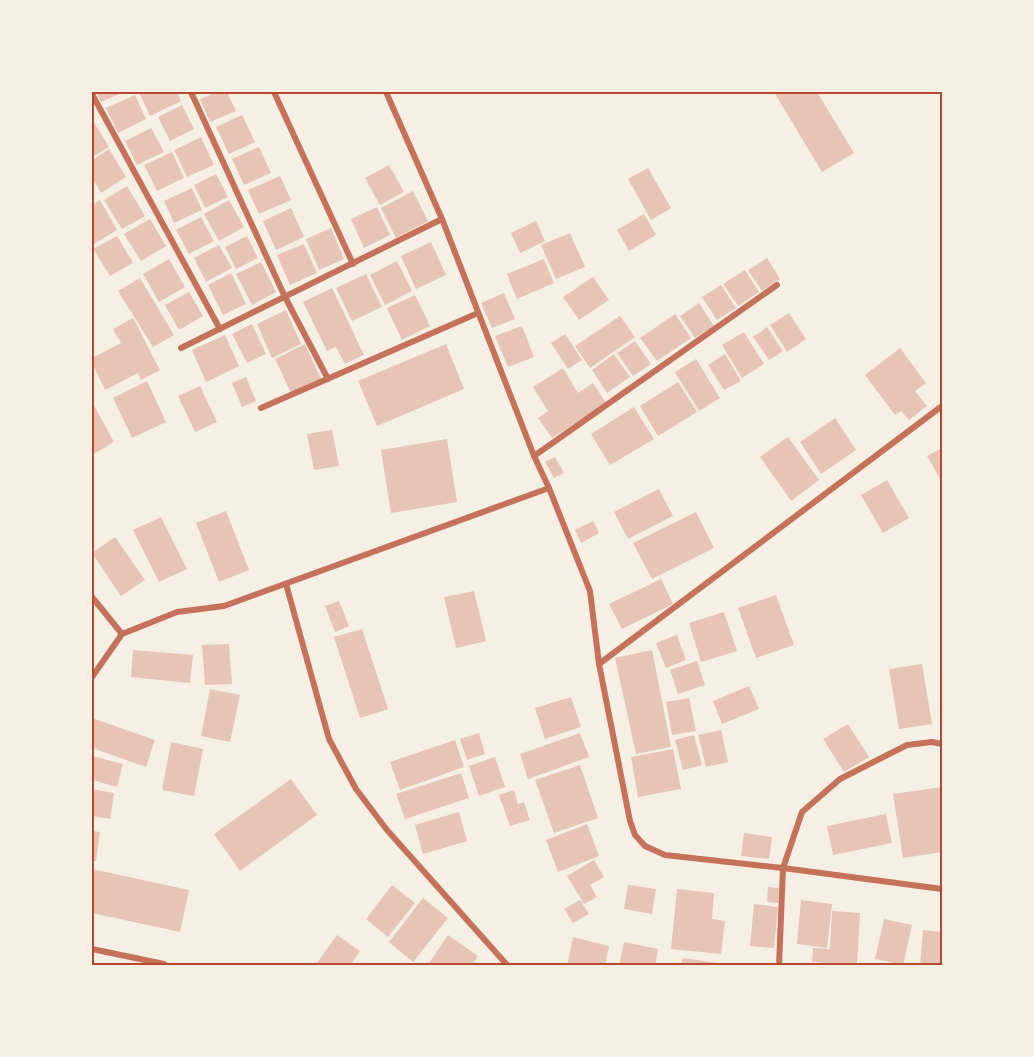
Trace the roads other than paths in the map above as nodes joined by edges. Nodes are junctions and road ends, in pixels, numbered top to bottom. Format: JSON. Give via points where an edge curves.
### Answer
{"nodes":[{"id":1,"x":191,"y":92,"type":"edge"},
{"id":2,"x":274,"y":92,"type":"edge"},
{"id":3,"x":386,"y":92,"type":"edge"},
{"id":4,"x":92,"y":94,"type":"edge"},
{"id":5,"x":442,"y":219,"type":"junction"},
{"id":6,"x":353,"y":264,"type":"junction"},
{"id":7,"x":777,"y":285,"type":"dead end"},
{"id":8,"x":285,"y":297,"type":"junction"},
{"id":9,"x":478,"y":313,"type":"junction"},
{"id":10,"x":220,"y":329,"type":"junction"},
{"id":11,"x":181,"y":348,"type":"dead end"},
{"id":12,"x":328,"y":379,"type":"junction"},
{"id":13,"x":942,"y":406,"type":"edge"},
{"id":14,"x":261,"y":408,"type":"dead end"},
{"id":15,"x":534,"y":456,"type":"junction"},
{"id":16,"x":549,"y":488,"type":"junction"},
{"id":17,"x":286,"y":584,"type":"junction"},
{"id":18,"x":92,"y":597,"type":"edge"},
{"id":19,"x":122,"y":634,"type":"junction"},
{"id":20,"x":599,"y":664,"type":"junction"},
{"id":21,"x":92,"y":676,"type":"edge"},
{"id":22,"x":942,"y":744,"type":"edge"},
{"id":23,"x":783,"y":868,"type":"junction"},
{"id":24,"x":942,"y":889,"type":"edge"},
{"id":25,"x":92,"y":949,"type":"edge"},
{"id":26,"x":164,"y":964,"type":"edge"},
{"id":27,"x":508,"y":966,"type":"edge"},
{"id":28,"x":779,"y":966,"type":"edge"}],
"edges":[{"from":1,"to":8,"type":"street"},
{"from":2,"to":6,"type":"street"},
{"from":3,"to":5,"type":"street"},
{"from":4,"to":10,"type":"street"},
{"from":5,"to":6,"type":"street"},
{"from":5,"to":9,"type":"street"},
{"from":6,"to":8,"type":"street"},
{"from":7,"to":15,"type":"street"},
{"from":8,"to":10,"type":"street"},
{"from":8,"to":12,"type":"street"},
{"from":9,"to":12,"type":"street"},
{"from":9,"to":15,"type":"street"},
{"from":10,"to":11,"type":"street"},
{"from":12,"to":14,"type":"street"},
{"from":13,"to":20,"type":"street"},
{"from":15,"to":16,"type":"street"},
{"from":16,"to":17,"type":"street"},
{"from":16,"to":20,"type":"street","via":[[590,591]]},
{"from":17,"to":19,"type":"street","via":[[224,606],[177,612]]},
{"from":17,"to":27,"type":"street","via":[[329,739],[356,789],[387,830]]},
{"from":18,"to":19,"type":"street"},
{"from":19,"to":21,"type":"street"},
{"from":20,"to":23,"type":"street","via":[[635,835],[645,846],[665,855]]},
{"from":22,"to":23,"type":"street","via":[[907,745],[840,778],[802,812]]},
{"from":23,"to":24,"type":"street"},
{"from":23,"to":28,"type":"street"},
{"from":25,"to":26,"type":"street"}]}
